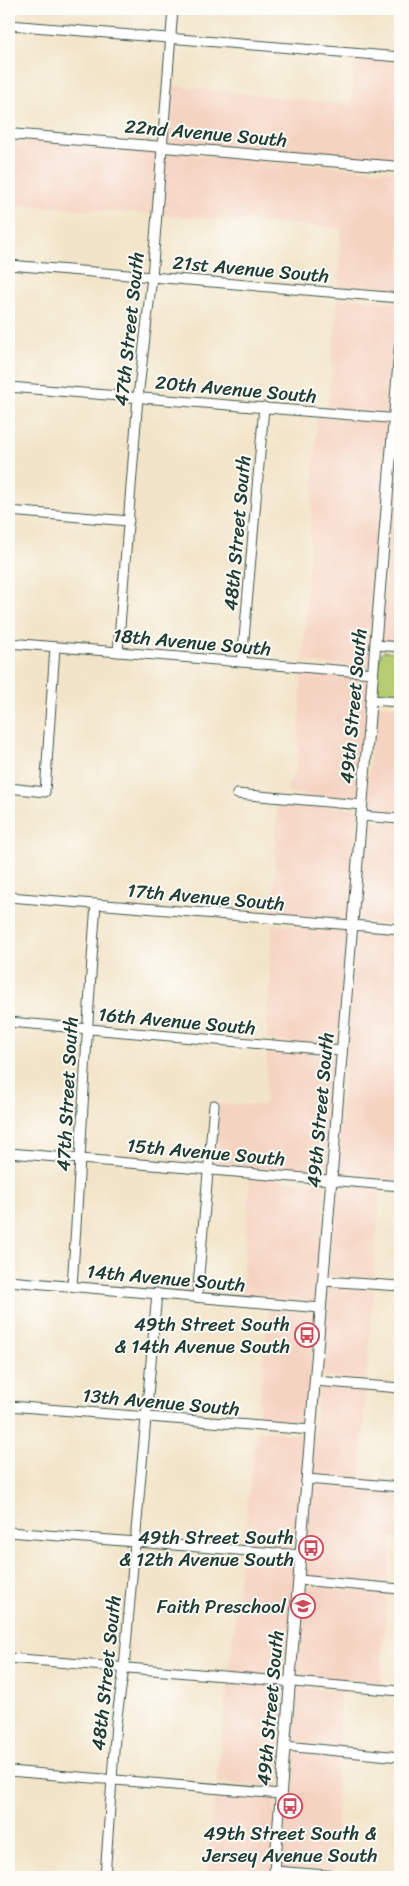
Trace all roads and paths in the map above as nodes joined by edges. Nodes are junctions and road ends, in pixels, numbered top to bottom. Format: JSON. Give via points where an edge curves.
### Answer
{"nodes":[{"id":1,"x":173,"y":9,"type":"edge"},
{"id":2,"x":9,"y":25,"type":"edge"},
{"id":3,"x":171,"y":38,"type":"junction"},
{"id":4,"x":400,"y":57,"type":"edge"},
{"id":5,"x":9,"y":134,"type":"edge"},
{"id":6,"x":161,"y":147,"type":"junction"},
{"id":7,"x":400,"y":167,"type":"edge"},
{"id":8,"x":9,"y":265,"type":"edge"},
{"id":9,"x":152,"y":277,"type":"junction"},
{"id":10,"x":400,"y":298,"type":"edge"},
{"id":11,"x":400,"y":345,"type":"edge"},
{"id":12,"x":9,"y":387,"type":"edge"},
{"id":13,"x":138,"y":397,"type":"junction"},
{"id":14,"x":264,"y":407,"type":"junction"},
{"id":15,"x":397,"y":419,"type":"edge"},
{"id":16,"x":9,"y":511,"type":"edge"},
{"id":17,"x":129,"y":521,"type":"junction"},
{"id":18,"x":9,"y":643,"type":"edge"},
{"id":19,"x":376,"y":645,"type":"junction"},
{"id":20,"x":55,"y":647,"type":"junction"},
{"id":21,"x":400,"y":647,"type":"edge"},
{"id":22,"x":118,"y":652,"type":"junction"},
{"id":23,"x":242,"y":662,"type":"junction"},
{"id":24,"x":373,"y":673,"type":"junction"},
{"id":25,"x":371,"y":700,"type":"junction"},
{"id":26,"x":400,"y":702,"type":"edge"},
{"id":27,"x":9,"y":788,"type":"edge"},
{"id":28,"x":237,"y":794,"type":"dead end"},
{"id":29,"x":362,"y":805,"type":"junction"},
{"id":30,"x":361,"y":816,"type":"junction"},
{"id":31,"x":400,"y":819,"type":"edge"},
{"id":32,"x":9,"y":897,"type":"edge"},
{"id":33,"x":96,"y":904,"type":"junction"},
{"id":34,"x":352,"y":926,"type":"junction"},
{"id":35,"x":400,"y":929,"type":"edge"},
{"id":36,"x":9,"y":1022,"type":"edge"},
{"id":37,"x":86,"y":1029,"type":"junction"},
{"id":38,"x":342,"y":1051,"type":"junction"},
{"id":39,"x":214,"y":1105,"type":"dead end"},
{"id":40,"x":9,"y":1154,"type":"edge"},
{"id":41,"x":81,"y":1158,"type":"junction"},
{"id":42,"x":210,"y":1168,"type":"junction"},
{"id":43,"x":331,"y":1180,"type":"junction"},
{"id":44,"x":400,"y":1186,"type":"edge"},
{"id":45,"x":9,"y":1281,"type":"edge"},
{"id":46,"x":323,"y":1281,"type":"junction"},
{"id":47,"x":72,"y":1286,"type":"junction"},
{"id":48,"x":400,"y":1286,"type":"edge"},
{"id":49,"x":157,"y":1293,"type":"junction"},
{"id":50,"x":197,"y":1297,"type":"junction"},
{"id":51,"x":321,"y":1308,"type":"junction"},
{"id":52,"x":315,"y":1381,"type":"junction"},
{"id":53,"x":400,"y":1388,"type":"edge"},
{"id":54,"x":9,"y":1406,"type":"edge"},
{"id":55,"x":146,"y":1416,"type":"junction"},
{"id":56,"x":311,"y":1430,"type":"junction"},
{"id":57,"x":307,"y":1479,"type":"junction"},
{"id":58,"x":400,"y":1487,"type":"edge"},
{"id":59,"x":9,"y":1532,"type":"edge"},
{"id":60,"x":135,"y":1542,"type":"junction"},
{"id":61,"x":301,"y":1555,"type":"junction"},
{"id":62,"x":298,"y":1580,"type":"junction"},
{"id":63,"x":400,"y":1588,"type":"edge"},
{"id":64,"x":9,"y":1658,"type":"edge"},
{"id":65,"x":124,"y":1668,"type":"junction"},
{"id":66,"x":290,"y":1683,"type":"junction"},
{"id":67,"x":400,"y":1691,"type":"edge"},
{"id":68,"x":285,"y":1746,"type":"junction"},
{"id":69,"x":400,"y":1757,"type":"edge"},
{"id":70,"x":9,"y":1771,"type":"edge"},
{"id":71,"x":112,"y":1780,"type":"junction"},
{"id":72,"x":281,"y":1794,"type":"junction"},
{"id":73,"x":274,"y":1874,"type":"edge"},
{"id":74,"x":105,"y":1877,"type":"edge"},
{"id":75,"x":351,"y":1877,"type":"edge"}],
"edges":[{"from":1,"to":3,"type":"street","name":"47th Street South"},
{"from":2,"to":3,"type":"street"},
{"from":3,"to":4,"type":"street"},
{"from":3,"to":6,"type":"street","name":"47th Street South"},
{"from":5,"to":6,"type":"main road","name":"22nd Avenue South"},
{"from":6,"to":7,"type":"main road","name":"22nd Avenue South"},
{"from":6,"to":9,"type":"street","name":"47th Street South"},
{"from":8,"to":9,"type":"street","name":"21st Avenue South"},
{"from":9,"to":10,"type":"street","name":"21st Avenue South"},
{"from":9,"to":13,"type":"street","name":"47th Street South"},
{"from":11,"to":15,"type":"main road","name":"49th Street South"},
{"from":12,"to":13,"type":"street","name":"20th Avenue South"},
{"from":13,"to":14,"type":"street","name":"20th Avenue South"},
{"from":13,"to":17,"type":"street","name":"47th Street South"},
{"from":14,"to":15,"type":"street","name":"20th Avenue South"},
{"from":14,"to":23,"type":"street","name":"48th Street South"},
{"from":15,"to":19,"type":"main road","name":"49th Street South"},
{"from":16,"to":17,"type":"street"},
{"from":17,"to":22,"type":"street","name":"47th Street South"},
{"from":18,"to":20,"type":"street","name":"18th Avenue South"},
{"from":19,"to":21,"type":"street"},
{"from":19,"to":24,"type":"main road","name":"49th Street South"},
{"from":20,"to":22,"type":"street","name":"18th Avenue South"},
{"from":20,"to":27,"type":"street","via":[[44,792]]},
{"from":22,"to":23,"type":"street","name":"18th Avenue South"},
{"from":23,"to":24,"type":"street","name":"18th Avenue South"},
{"from":24,"to":25,"type":"main road","name":"49th Street South"},
{"from":25,"to":26,"type":"street"},
{"from":25,"to":29,"type":"main road","name":"49th Street South"},
{"from":28,"to":29,"type":"street"},
{"from":29,"to":30,"type":"main road","name":"49th Street South"},
{"from":30,"to":31,"type":"street"},
{"from":30,"to":34,"type":"main road","name":"49th Street South"},
{"from":32,"to":33,"type":"street","name":"17th Avenue South"},
{"from":33,"to":34,"type":"street","name":"17th Avenue South"},
{"from":33,"to":37,"type":"street","name":"47th Street South"},
{"from":34,"to":35,"type":"street","name":"17th Avenue South"},
{"from":34,"to":38,"type":"main road","name":"49th Street South"},
{"from":36,"to":37,"type":"street","name":"16th Avenue South"},
{"from":37,"to":38,"type":"street","name":"16th Avenue South"},
{"from":37,"to":41,"type":"street","name":"47th Street South"},
{"from":38,"to":43,"type":"main road","name":"49th Street South"},
{"from":39,"to":42,"type":"street"},
{"from":40,"to":41,"type":"street","name":"15th Avenue South"},
{"from":41,"to":42,"type":"street","name":"15th Avenue South"},
{"from":41,"to":47,"type":"street","name":"47th Street South"},
{"from":42,"to":43,"type":"street","name":"15th Avenue South"},
{"from":42,"to":50,"type":"street"},
{"from":43,"to":44,"type":"street","name":"15th Avenue South"},
{"from":43,"to":46,"type":"main road","name":"49th Street South"},
{"from":45,"to":47,"type":"street","name":"14th Avenue South"},
{"from":46,"to":48,"type":"street"},
{"from":46,"to":51,"type":"main road","name":"49th Street South"},
{"from":47,"to":49,"type":"street","name":"14th Avenue South"},
{"from":49,"to":50,"type":"street","name":"14th Avenue South"},
{"from":49,"to":55,"type":"street","name":"48th Street South"},
{"from":50,"to":51,"type":"street","name":"14th Avenue South"},
{"from":51,"to":52,"type":"main road","name":"49th Street South"},
{"from":52,"to":53,"type":"street"},
{"from":52,"to":56,"type":"main road","name":"49th Street South"},
{"from":54,"to":55,"type":"street","name":"13th Avenue South"},
{"from":55,"to":56,"type":"street","name":"13th Avenue South"},
{"from":55,"to":60,"type":"street","name":"48th Street South"},
{"from":56,"to":57,"type":"main road","name":"49th Street South"},
{"from":57,"to":58,"type":"street"},
{"from":57,"to":61,"type":"main road","name":"49th Street South"},
{"from":59,"to":60,"type":"street"},
{"from":60,"to":61,"type":"street"},
{"from":60,"to":65,"type":"street","name":"48th Street South"},
{"from":61,"to":62,"type":"main road","name":"49th Street South"},
{"from":62,"to":63,"type":"street"},
{"from":62,"to":66,"type":"main road","name":"49th Street South"},
{"from":64,"to":65,"type":"street"},
{"from":65,"to":66,"type":"street"},
{"from":65,"to":71,"type":"street","name":"48th Street South"},
{"from":66,"to":67,"type":"street"},
{"from":66,"to":68,"type":"main road","name":"49th Street South"},
{"from":68,"to":69,"type":"street"},
{"from":68,"to":72,"type":"main road","name":"49th Street South"},
{"from":70,"to":71,"type":"street"},
{"from":71,"to":72,"type":"street"},
{"from":71,"to":74,"type":"street","name":"48th Street South"},
{"from":72,"to":73,"type":"main road","name":"49th Street South"},
{"from":73,"to":75,"type":"street"}]}
